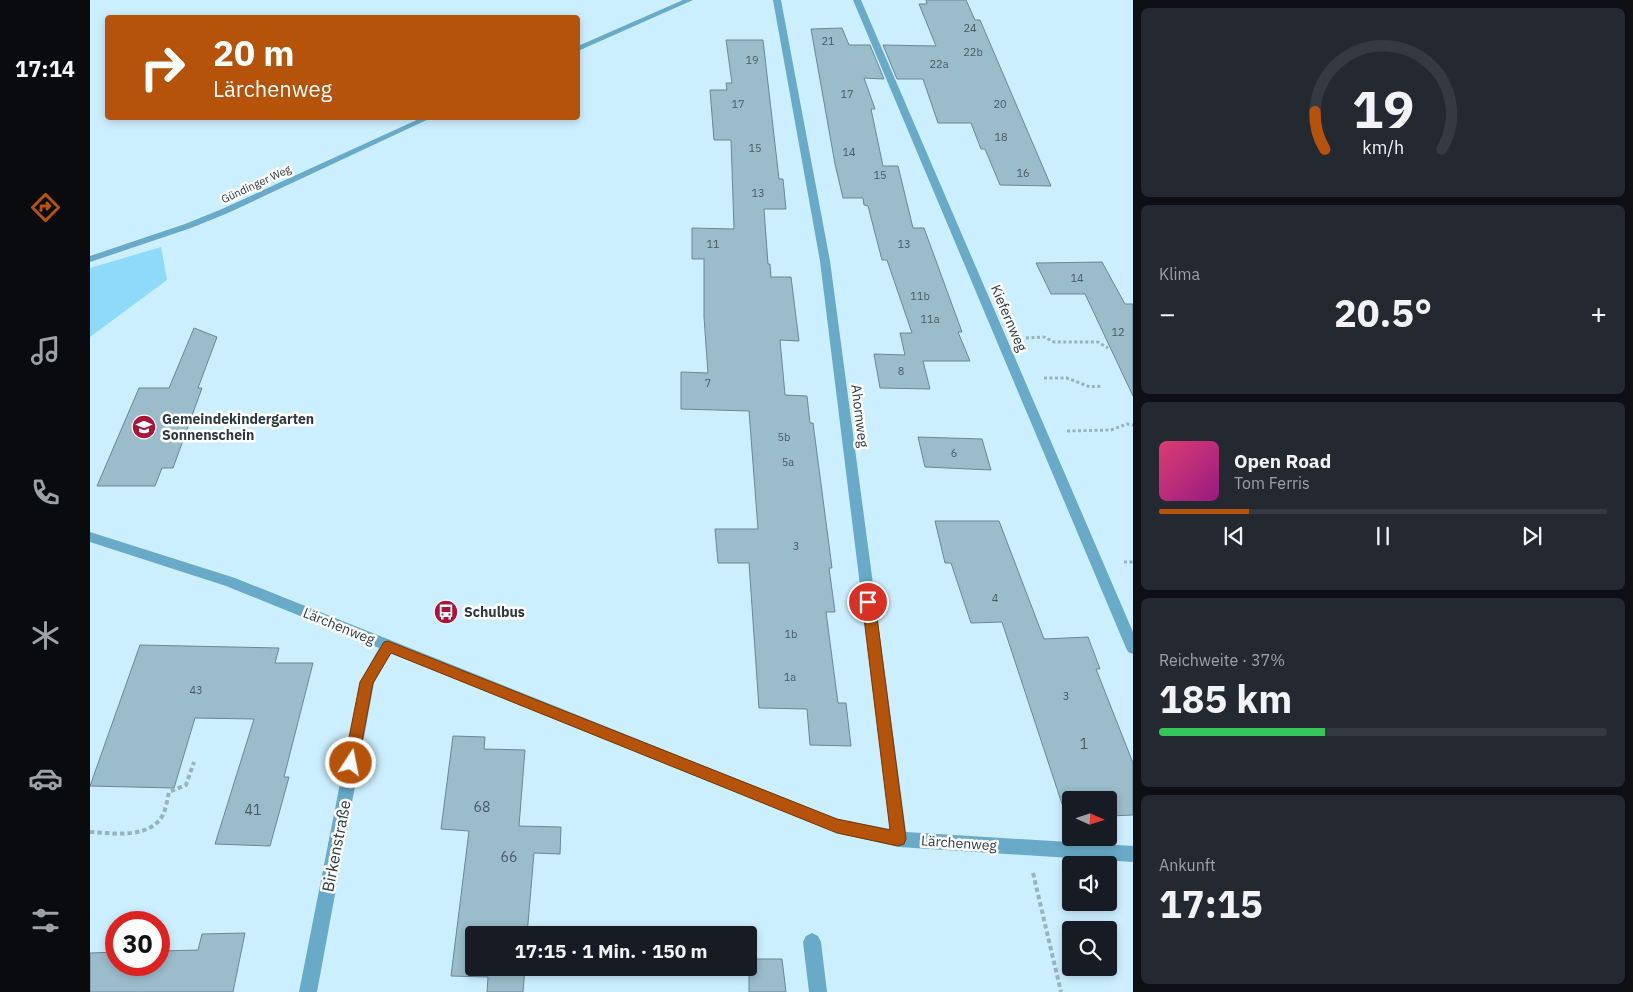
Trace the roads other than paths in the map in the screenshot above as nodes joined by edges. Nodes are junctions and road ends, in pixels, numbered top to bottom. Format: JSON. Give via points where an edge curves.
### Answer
{"nodes":[{"id":1,"x":689,"y":0,"type":"edge"},
{"id":2,"x":777,"y":0,"type":"edge"},
{"id":3,"x":857,"y":0,"type":"edge"},
{"id":4,"x":580,"y":48,"type":"edge"},
{"id":5,"x":423,"y":120,"type":"edge"},
{"id":6,"x":90,"y":258,"type":"edge"},
{"id":7,"x":90,"y":537,"type":"edge"},
{"id":8,"x":388,"y":646,"type":"junction"},
{"id":9,"x":1133,"y":648,"type":"edge"},
{"id":10,"x":898,"y":839,"type":"junction"},
{"id":11,"x":1133,"y":854,"type":"edge"},
{"id":12,"x":812,"y":942,"type":"dead end"},
{"id":13,"x":308,"y":992,"type":"edge"},
{"id":14,"x":818,"y":992,"type":"edge"}],
"edges":[{"from":1,"to":4,"type":"street"},
{"from":2,"to":10,"type":"street","name":"Ahornweg","via":[[825,261]]},
{"from":3,"to":9,"type":"street","name":"Kiefernweg"},
{"from":5,"to":6,"type":"street","name":"Gündinger Weg","via":[[225,211]]},
{"from":7,"to":8,"type":"street","name":"Lärchenweg","via":[[230,582]]},
{"from":8,"to":10,"type":"street","name":"Lärchenweg","via":[[837,826]]},
{"from":8,"to":13,"type":"street","name":"Birkenstraße","via":[[367,682]]},
{"from":10,"to":11,"type":"street","name":"Lärchenweg"},
{"from":12,"to":14,"type":"street"}]}
